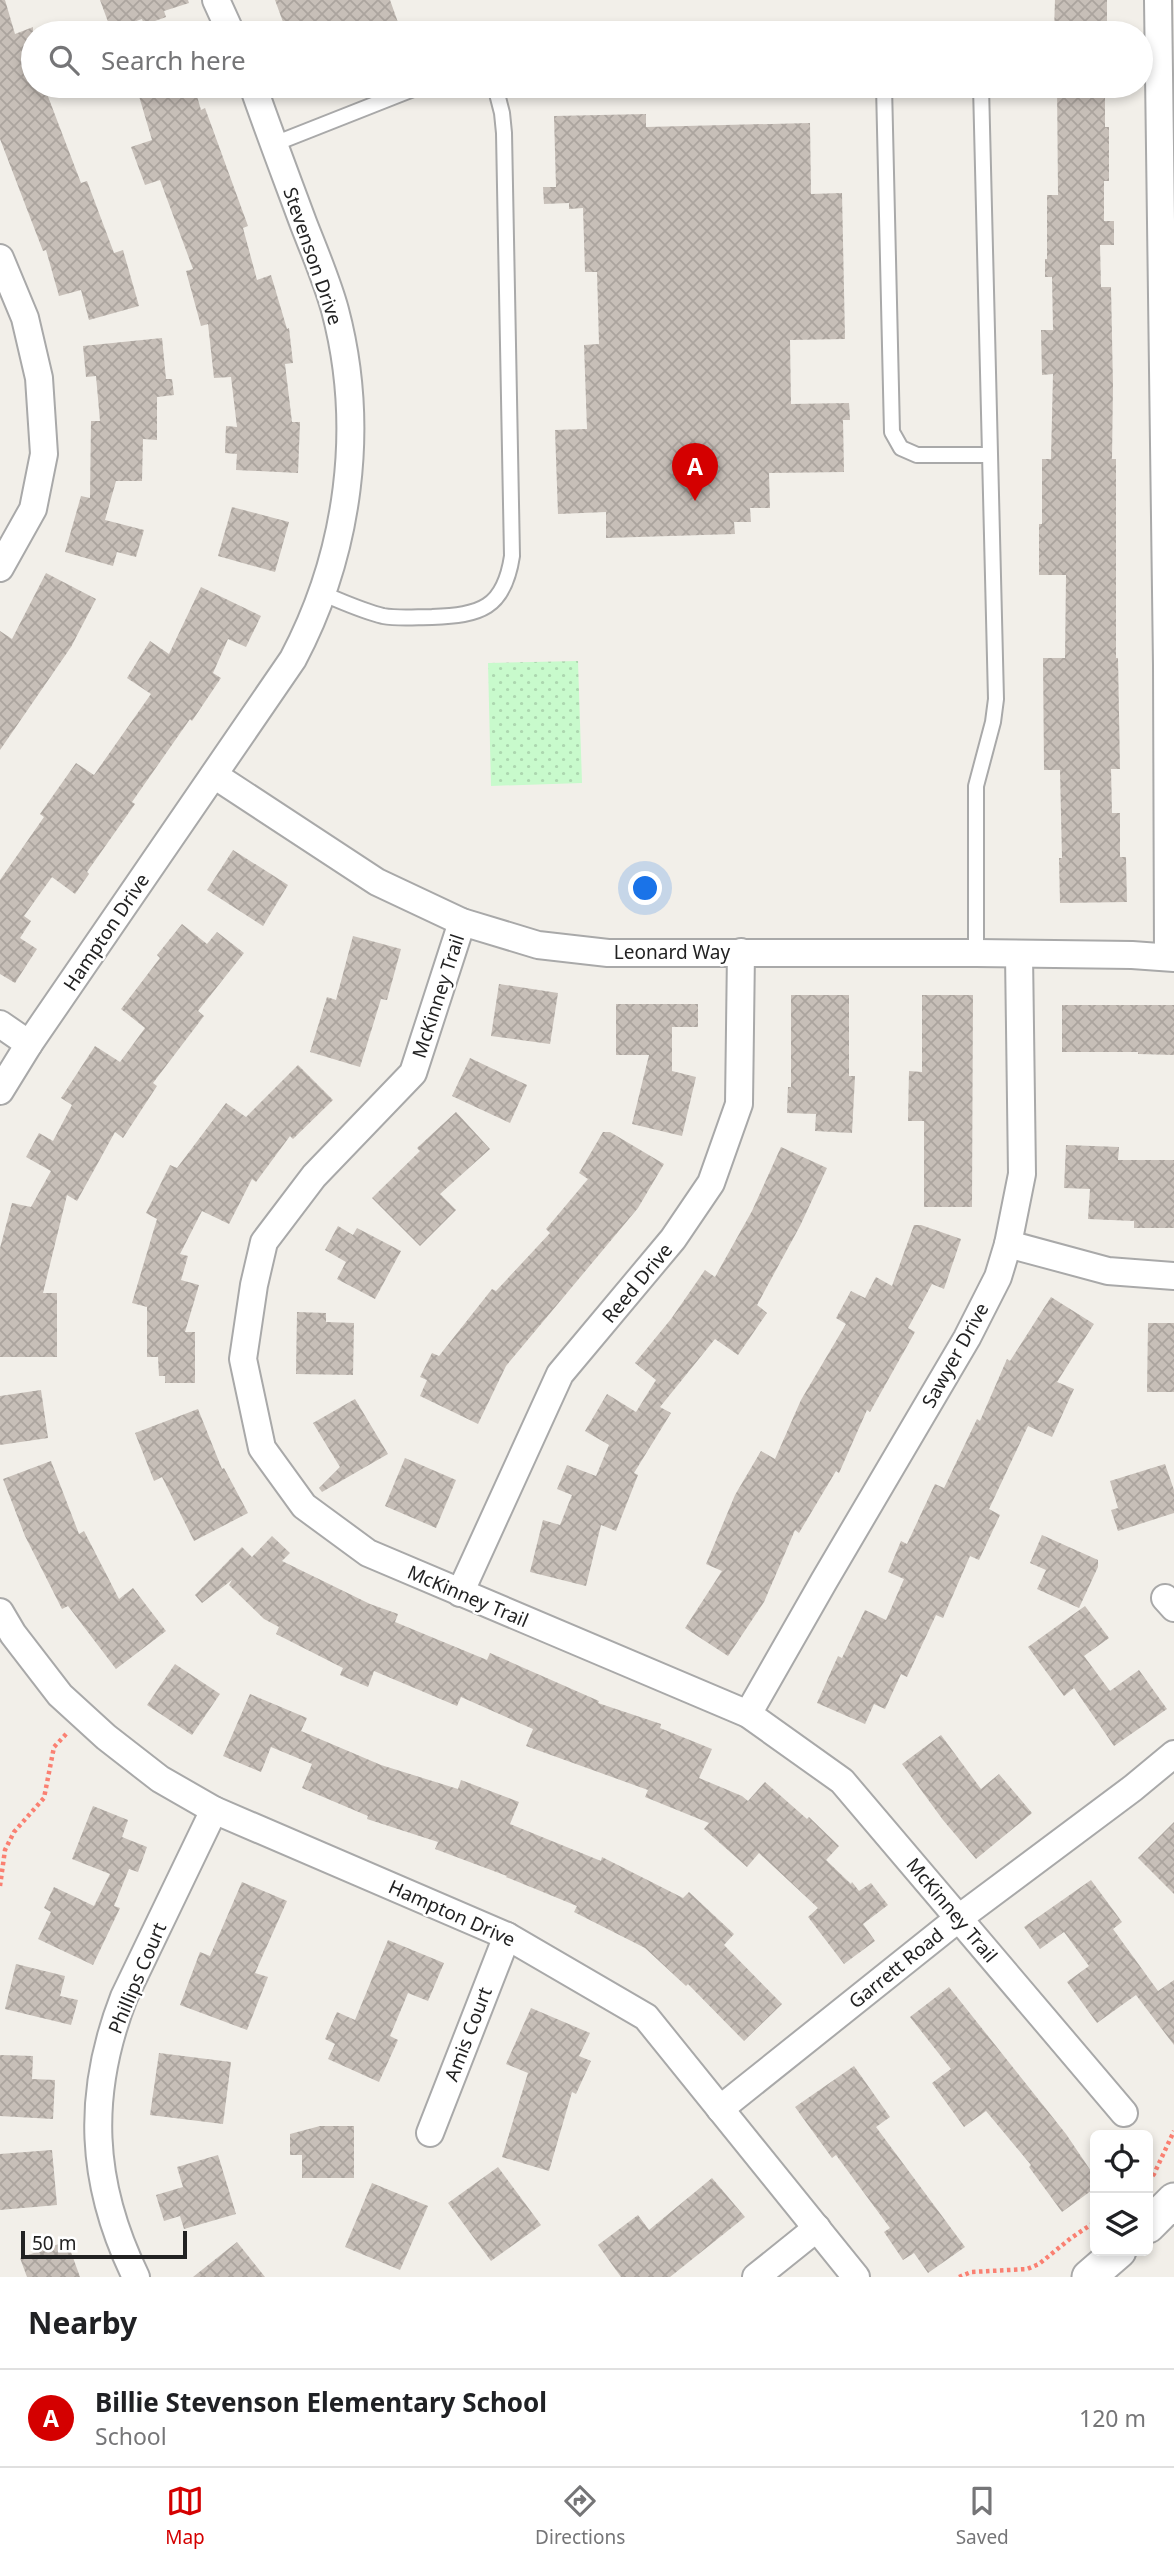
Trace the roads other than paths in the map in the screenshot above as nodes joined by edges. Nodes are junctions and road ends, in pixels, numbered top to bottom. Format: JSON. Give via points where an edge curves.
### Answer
{"nodes":[{"id":1,"x":216,"y":0,"type":"edge"},
{"id":2,"x":1158,"y":0,"type":"edge"},
{"id":3,"x":226,"y":21,"type":"edge"},
{"id":4,"x":1168,"y":76,"type":"edge"},
{"id":5,"x":257,"y":98,"type":"edge"},
{"id":6,"x":391,"y":98,"type":"edge"},
{"id":7,"x":498,"y":98,"type":"edge"},
{"id":8,"x":884,"y":98,"type":"edge"},
{"id":9,"x":981,"y":98,"type":"edge"},
{"id":10,"x":274,"y":144,"type":"junction"},
{"id":11,"x":0,"y":258,"type":"edge"},
{"id":12,"x":1169,"y":370,"type":"edge"},
{"id":13,"x":989,"y":455,"type":"junction"},
{"id":14,"x":0,"y":568,"type":"edge"},
{"id":15,"x":321,"y":593,"type":"junction"},
{"id":16,"x":1171,"y":665,"type":"edge"},
{"id":17,"x":214,"y":775,"type":"junction"},
{"id":18,"x":462,"y":922,"type":"junction"},
{"id":19,"x":741,"y":952,"type":"junction"},
{"id":20,"x":976,"y":953,"type":"junction"},
{"id":21,"x":1019,"y":954,"type":"junction"},
{"id":22,"x":1171,"y":957,"type":"edge"},
{"id":23,"x":0,"y":1024,"type":"edge"},
{"id":24,"x":29,"y":1044,"type":"junction"},
{"id":25,"x":0,"y":1091,"type":"edge"},
{"id":26,"x":1008,"y":1244,"type":"junction"},
{"id":27,"x":1174,"y":1276,"type":"edge"},
{"id":28,"x":460,"y":1593,"type":"junction"},
{"id":29,"x":0,"y":1612,"type":"edge"},
{"id":30,"x":748,"y":1714,"type":"junction"},
{"id":31,"x":1174,"y":1754,"type":"edge"},
{"id":32,"x":214,"y":1810,"type":"junction"},
{"id":33,"x":959,"y":1918,"type":"junction"},
{"id":34,"x":507,"y":1936,"type":"junction"},
{"id":35,"x":720,"y":2109,"type":"junction"},
{"id":36,"x":1124,"y":2113,"type":"dead end"},
{"id":37,"x":430,"y":2133,"type":"dead end"},
{"id":38,"x":1174,"y":2200,"type":"edge"},
{"id":39,"x":1153,"y":2221,"type":"edge"},
{"id":40,"x":817,"y":2228,"type":"junction"},
{"id":41,"x":1113,"y":2256,"type":"edge"},
{"id":42,"x":136,"y":2277,"type":"edge"},
{"id":43,"x":756,"y":2277,"type":"edge"},
{"id":44,"x":856,"y":2277,"type":"edge"},
{"id":45,"x":1089,"y":2277,"type":"edge"}],
"edges":[{"from":1,"to":3,"type":"street"},
{"from":2,"to":4,"type":"street"},
{"from":4,"to":12,"type":"street"},
{"from":5,"to":10,"type":"street","name":"Stevenson Drive"},
{"from":6,"to":10,"type":"lane"},
{"from":7,"to":15,"type":"lane","via":[[504,133],[509,574],[503,590],[482,610],[464,615],[402,618]]},
{"from":8,"to":13,"type":"lane","via":[[892,432],[901,447],[917,455]]},
{"from":9,"to":13,"type":"lane"},
{"from":10,"to":15,"type":"street","name":"Stevenson Drive","via":[[331,298],[347,369],[350,438],[346,500]]},
{"from":11,"to":14,"type":"street","via":[[25,318],[36,366],[44,454],[33,509]]},
{"from":12,"to":16,"type":"street"},
{"from":13,"to":20,"type":"lane","via":[[996,699],[976,786]]},
{"from":15,"to":17,"type":"street","name":"Stevenson Drive","via":[[293,659]]},
{"from":16,"to":22,"type":"street"},
{"from":17,"to":18,"type":"street","name":"Leonard Way","via":[[353,868]]},
{"from":17,"to":24,"type":"street","name":"Hampton Drive"},
{"from":18,"to":19,"type":"street","name":"Leonard Way","via":[[538,945],[575,950]]},
{"from":18,"to":28,"type":"street","name":"McKinney Trail","via":[[413,1073],[314,1176],[264,1242],[243,1359],[262,1448],[304,1506],[368,1553]]},
{"from":19,"to":20,"type":"street","name":"Leonard Way"},
{"from":19,"to":28,"type":"street","name":"Reed Drive","via":[[739,1104],[711,1183],[673,1240],[560,1374]]},
{"from":20,"to":21,"type":"street","name":"Leonard Way"},
{"from":21,"to":22,"type":"street","name":"Leonard Way"},
{"from":21,"to":26,"type":"street","name":"Sawyer Drive","via":[[1022,1174]]},
{"from":23,"to":24,"type":"street"},
{"from":24,"to":25,"type":"street","name":"Hampton Drive"},
{"from":26,"to":27,"type":"street","via":[[1108,1271]]},
{"from":26,"to":30,"type":"street","name":"Sawyer Drive","via":[[998,1278],[967,1338]]},
{"from":28,"to":30,"type":"street","name":"McKinney Trail"},
{"from":29,"to":32,"type":"street","name":"Hampton Drive","via":[[60,1695],[159,1779]]},
{"from":30,"to":33,"type":"street","name":"McKinney Trail","via":[[842,1781]]},
{"from":31,"to":33,"type":"street","name":"Garrett Road"},
{"from":32,"to":34,"type":"street","name":"Hampton Drive"},
{"from":32,"to":42,"type":"street","name":"Phillips Court","via":[[124,1997],[103,2069],[99,2134],[103,2189]]},
{"from":33,"to":35,"type":"street","name":"Garrett Road"},
{"from":33,"to":36,"type":"street","name":"McKinney Trail"},
{"from":34,"to":35,"type":"street","name":"Hampton Drive","via":[[646,2017]]},
{"from":34,"to":37,"type":"street","name":"Amis Court"},
{"from":35,"to":40,"type":"street","name":"Hampton Drive"},
{"from":38,"to":39,"type":"street"},
{"from":40,"to":43,"type":"street"},
{"from":40,"to":44,"type":"street","name":"Hampton Drive"},
{"from":41,"to":45,"type":"street"}]}
